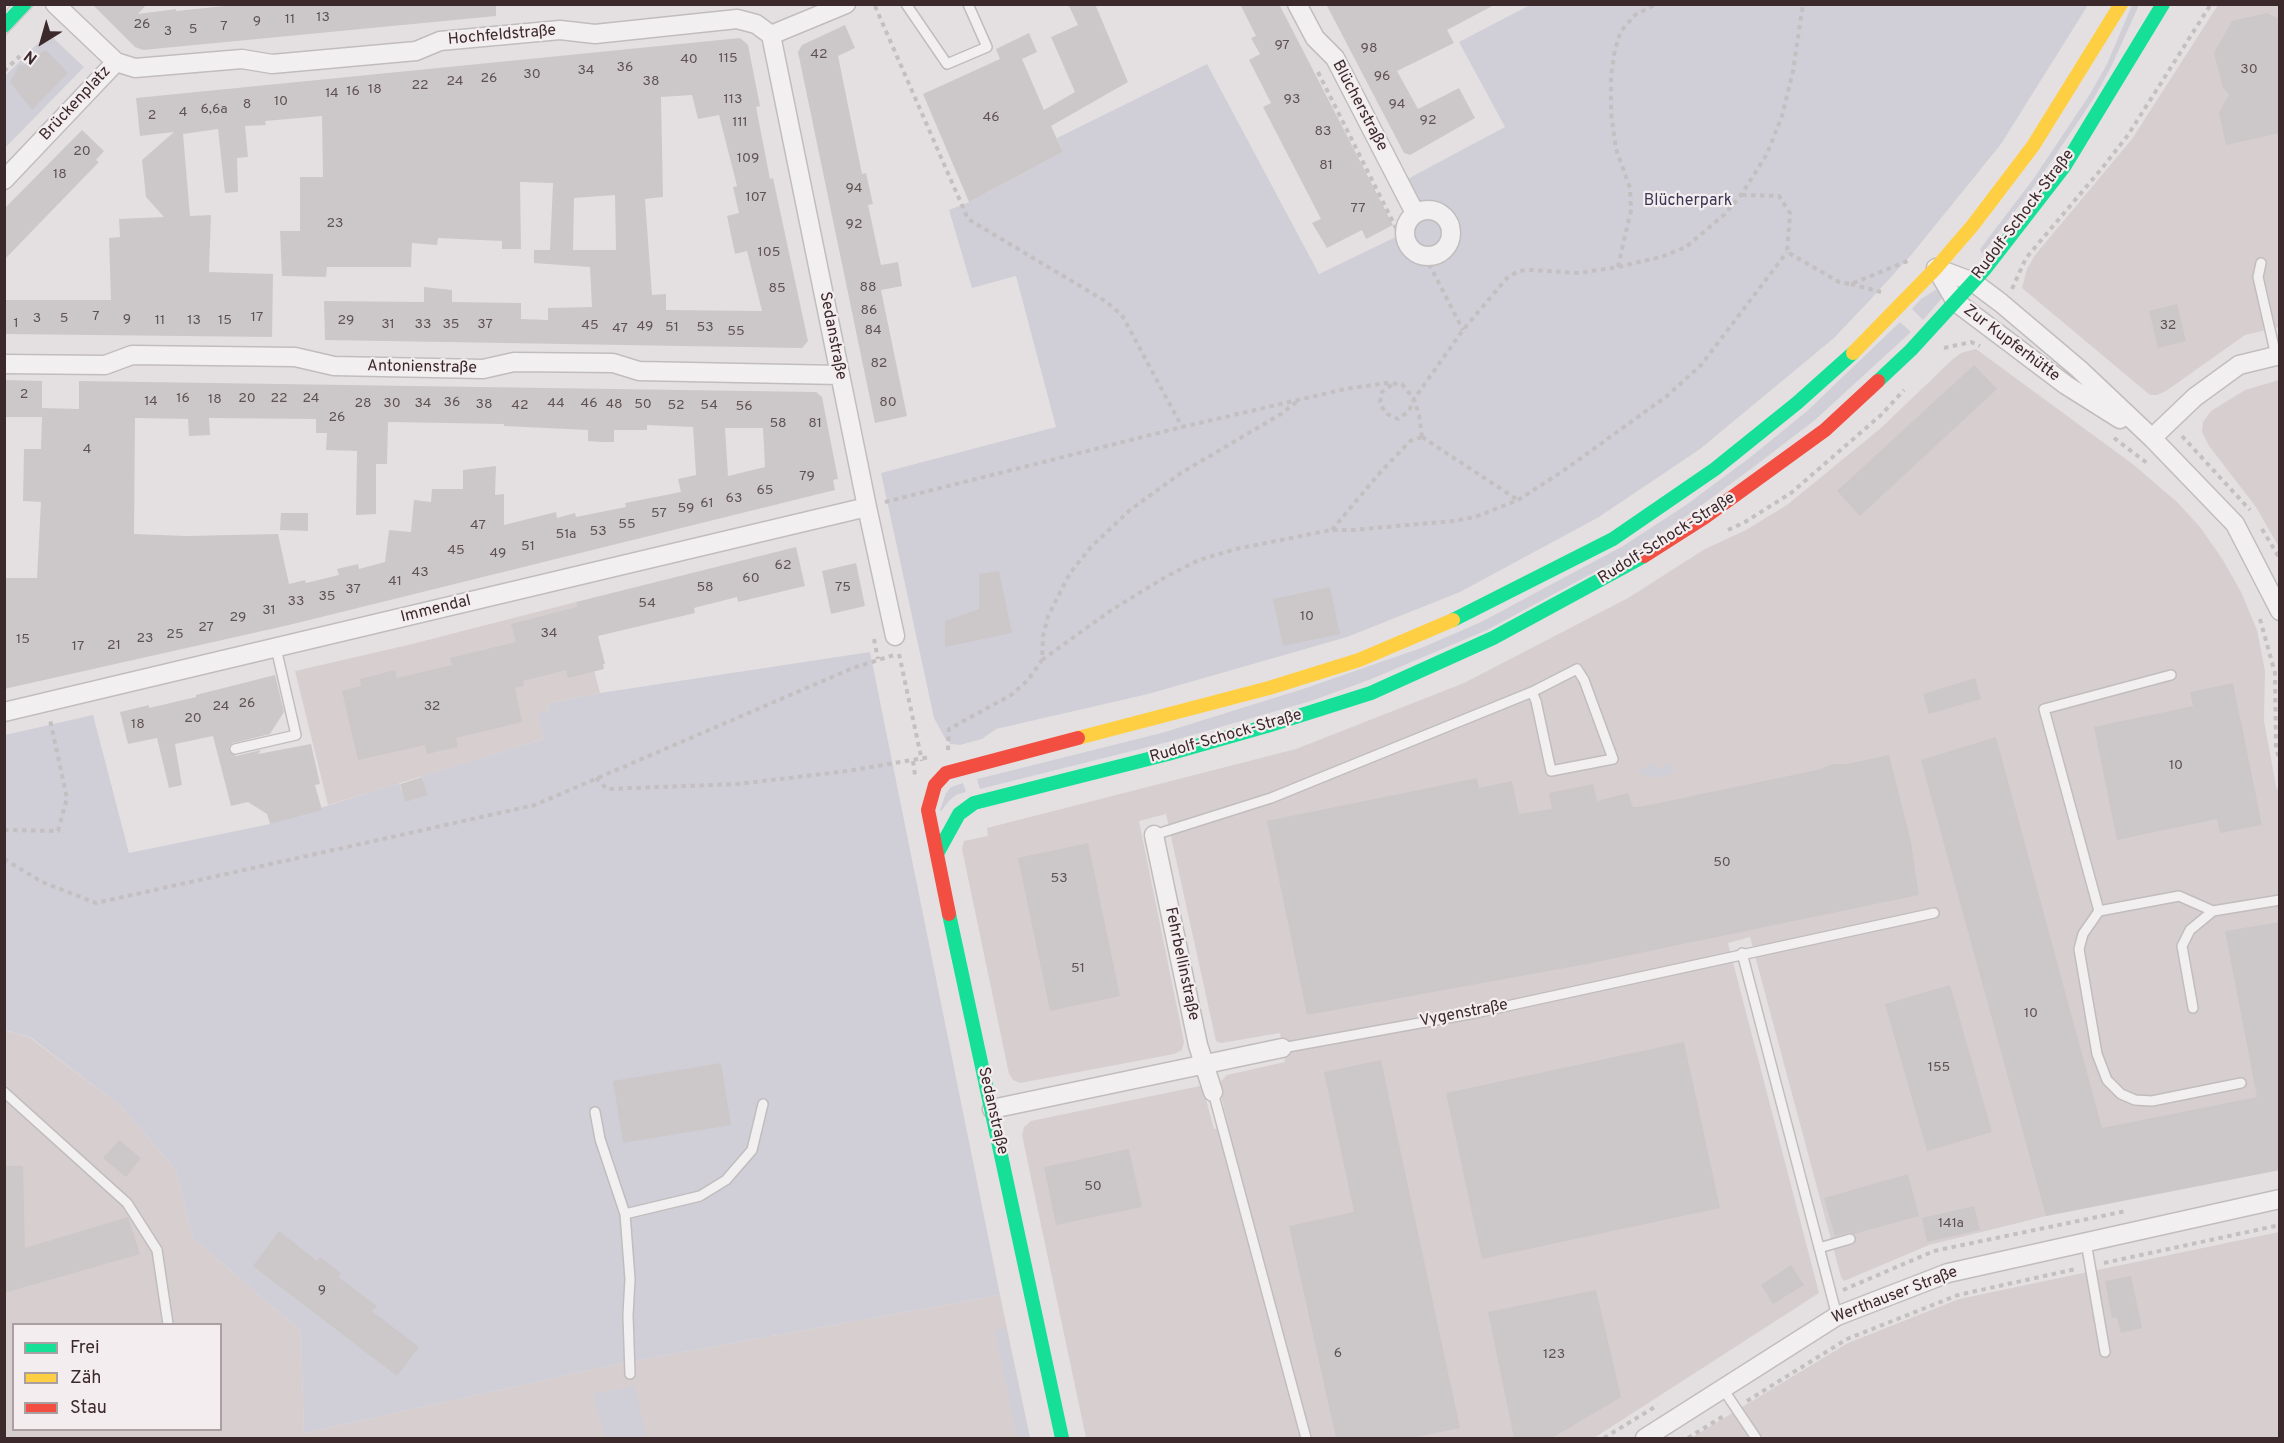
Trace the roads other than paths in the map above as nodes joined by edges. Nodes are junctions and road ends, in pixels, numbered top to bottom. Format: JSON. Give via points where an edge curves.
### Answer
{"nodes":[{"id":1,"x":25,"y":4,"type":"edge"},
{"id":2,"x":55,"y":4,"type":"edge"},
{"id":3,"x":906,"y":4,"type":"edge"},
{"id":4,"x":968,"y":4,"type":"edge"},
{"id":5,"x":1297,"y":4,"type":"edge"},
{"id":6,"x":2121,"y":4,"type":"edge"},
{"id":7,"x":2163,"y":4,"type":"edge"},
{"id":8,"x":842,"y":6,"type":"edge"},
{"id":9,"x":4,"y":26,"type":"edge"},
{"id":10,"x":771,"y":35,"type":"junction"},
{"id":11,"x":116,"y":62,"type":"junction"},
{"id":12,"x":4,"y":180,"type":"edge"},
{"id":13,"x":1415,"y":213,"type":"junction"},
{"id":14,"x":2261,"y":263,"type":"dead end"},
{"id":15,"x":1936,"y":268,"type":"junction"},
{"id":16,"x":1973,"y":282,"type":"junction"},
{"id":17,"x":1956,"y":302,"type":"junction"},
{"id":18,"x":2278,"y":355,"type":"edge"},
{"id":19,"x":4,"y":364,"type":"edge"},
{"id":20,"x":840,"y":375,"type":"junction"},
{"id":21,"x":2152,"y":438,"type":"junction"},
{"id":22,"x":867,"y":507,"type":"junction"},
{"id":23,"x":2280,"y":611,"type":"edge"},
{"id":24,"x":895,"y":636,"type":"road end"},
{"id":25,"x":276,"y":648,"type":"junction"},
{"id":26,"x":2171,"y":675,"type":"dead end"},
{"id":27,"x":1532,"y":692,"type":"junction"},
{"id":28,"x":4,"y":711,"type":"edge"},
{"id":29,"x":235,"y":749,"type":"dead end"},
{"id":30,"x":935,"y":785,"type":"joint"},
{"id":31,"x":1154,"y":835,"type":"joint"},
{"id":32,"x":937,"y":854,"type":"junction"},
{"id":33,"x":2280,"y":900,"type":"edge"},
{"id":34,"x":2099,"y":911,"type":"junction"},
{"id":35,"x":2213,"y":911,"type":"junction"},
{"id":36,"x":1934,"y":913,"type":"dead end"},
{"id":37,"x":1742,"y":953,"type":"junction"},
{"id":38,"x":2193,"y":1008,"type":"dead end"},
{"id":39,"x":1282,"y":1048,"type":"joint"},
{"id":40,"x":1204,"y":1065,"type":"junction"},
{"id":41,"x":2241,"y":1083,"type":"dead end"},
{"id":42,"x":4,"y":1092,"type":"edge"},
{"id":43,"x":1213,"y":1092,"type":"joint"},
{"id":44,"x":763,"y":1104,"type":"dead end"},
{"id":45,"x":992,"y":1109,"type":"junction"},
{"id":46,"x":595,"y":1112,"type":"dead end"},
{"id":47,"x":2280,"y":1199,"type":"edge"},
{"id":48,"x":625,"y":1214,"type":"junction"},
{"id":49,"x":1850,"y":1239,"type":"dead end"},
{"id":50,"x":2086,"y":1242,"type":"junction"},
{"id":51,"x":1819,"y":1248,"type":"junction"},
{"id":52,"x":1837,"y":1316,"type":"junction"},
{"id":53,"x":168,"y":1323,"type":"edge"},
{"id":54,"x":2105,"y":1352,"type":"dead end"},
{"id":55,"x":630,"y":1374,"type":"dead end"},
{"id":56,"x":1723,"y":1389,"type":"junction"},
{"id":57,"x":1062,"y":1438,"type":"edge"},
{"id":58,"x":1306,"y":1438,"type":"edge"},
{"id":59,"x":1645,"y":1438,"type":"edge"},
{"id":60,"x":1756,"y":1438,"type":"edge"}],
"edges":[{"from":1,"to":9,"type":"main road"},
{"from":2,"to":11,"type":"street","name":"Brückenplatz"},
{"from":3,"to":4,"type":"lane","via":[[947,64],[987,47]]},
{"from":5,"to":13,"type":"street","name":"Blücherstraße","via":[[1315,38],[1335,58]]},
{"from":6,"to":15,"type":"main road","name":"Rudolf-Schock-Straße","via":[[2033,146]]},
{"from":7,"to":16,"type":"main road","name":"Rudolf-Schock-Straße","via":[[2064,167]]},
{"from":8,"to":10,"type":"street"},
{"from":10,"to":11,"type":"street","name":"Hochfeldstraße","via":[[756,24],[737,19],[595,34],[560,30],[440,41],[416,51],[272,64],[242,59],[135,68]]},
{"from":10,"to":20,"type":"street","name":"Sedanstraße"},
{"from":11,"to":12,"type":"street","name":"Brückenplatz"},
{"from":13,"to":13,"type":"street","via":[[1404,233],[1410,248],[1426,258],[1449,245],[1452,233],[1448,220],[1437,211],[1424,209]]},
{"from":14,"to":18,"type":"lane","via":[[2260,288]]},
{"from":15,"to":16,"type":"street","name":"Zur Kupferhütte"},
{"from":15,"to":17,"type":"street","name":"Zur Kupferhütte"},
{"from":15,"to":30,"type":"main road","name":"Rudolf-Schock-Straße","via":[[1849,357],[1714,469],[1613,539],[1474,612],[1359,660],[1269,688],[946,773]]},
{"from":16,"to":17,"type":"main road","name":"Rudolf-Schock-Straße"},
{"from":16,"to":21,"type":"street","name":"Zur Kupferhütte","via":[[2079,369]]},
{"from":17,"to":21,"type":"street","name":"Zur Kupferhütte","via":[[2066,385]]},
{"from":17,"to":32,"type":"main road","name":"Rudolf-Schock-Straße","via":[[1825,430],[1630,566],[1492,638],[1371,693],[1212,742],[974,803],[959,814]]},
{"from":18,"to":21,"type":"street","via":[[2239,365],[2195,397]]},
{"from":19,"to":20,"type":"street","name":"Antonienstraße","via":[[105,365],[132,355],[284,356],[334,366],[483,369],[514,362],[613,363],[639,371]]},
{"from":20,"to":22,"type":"street","name":"Sedanstraße"},
{"from":21,"to":23,"type":"street","name":"Zur Kupferhütte","via":[[2235,524]]},
{"from":22,"to":24,"type":"street","name":"Sedanstraße"},
{"from":22,"to":25,"type":"street","name":"Immendal"},
{"from":25,"to":28,"type":"street","name":"Immendal"},
{"from":25,"to":29,"type":"lane","via":[[296,735]]},
{"from":26,"to":34,"type":"lane","via":[[2044,709]]},
{"from":27,"to":27,"type":"lane","via":[[1551,771],[1613,759],[1578,669]]},
{"from":27,"to":31,"type":"lane","via":[[1271,798]]},
{"from":30,"to":32,"type":"main road","name":"Sedanstraße","via":[[928,810]]},
{"from":31,"to":40,"type":"street","name":"Fehrbellinstraße"},
{"from":32,"to":45,"type":"main road","name":"Sedanstraße"},
{"from":33,"to":35,"type":"lane"},
{"from":34,"to":35,"type":"lane","via":[[2179,896]]},
{"from":34,"to":41,"type":"lane","via":[[2083,934],[2079,949],[2097,1054],[2107,1080],[2134,1101]]},
{"from":35,"to":38,"type":"lane","via":[[2190,930],[2182,945]]},
{"from":36,"to":37,"type":"lane","name":"Vygenstraße"},
{"from":37,"to":39,"type":"lane","name":"Vygenstraße","via":[[1475,1013]]},
{"from":37,"to":51,"type":"lane"},
{"from":39,"to":40,"type":"street","name":"Vygenstraße"},
{"from":40,"to":43,"type":"street","name":"Fehrbellinstraße"},
{"from":40,"to":45,"type":"street","name":"Vygenstraße"},
{"from":42,"to":53,"type":"lane","via":[[127,1203],[157,1250]]},
{"from":43,"to":58,"type":"lane"},
{"from":44,"to":48,"type":"lane","via":[[752,1150],[726,1180],[699,1196]]},
{"from":45,"to":57,"type":"main road","name":"Sedanstraße"},
{"from":46,"to":48,"type":"lane"},
{"from":47,"to":50,"type":"street","name":"Werthauser Straße"},
{"from":48,"to":55,"type":"lane"},
{"from":49,"to":51,"type":"lane"},
{"from":50,"to":52,"type":"street","name":"Werthauser Straße","via":[[1948,1273]]},
{"from":50,"to":54,"type":"lane"},
{"from":51,"to":52,"type":"lane"},
{"from":52,"to":56,"type":"street","name":"Werthauser Straße"},
{"from":56,"to":59,"type":"street","name":"Werthauser Straße"},
{"from":56,"to":60,"type":"lane"}]}
